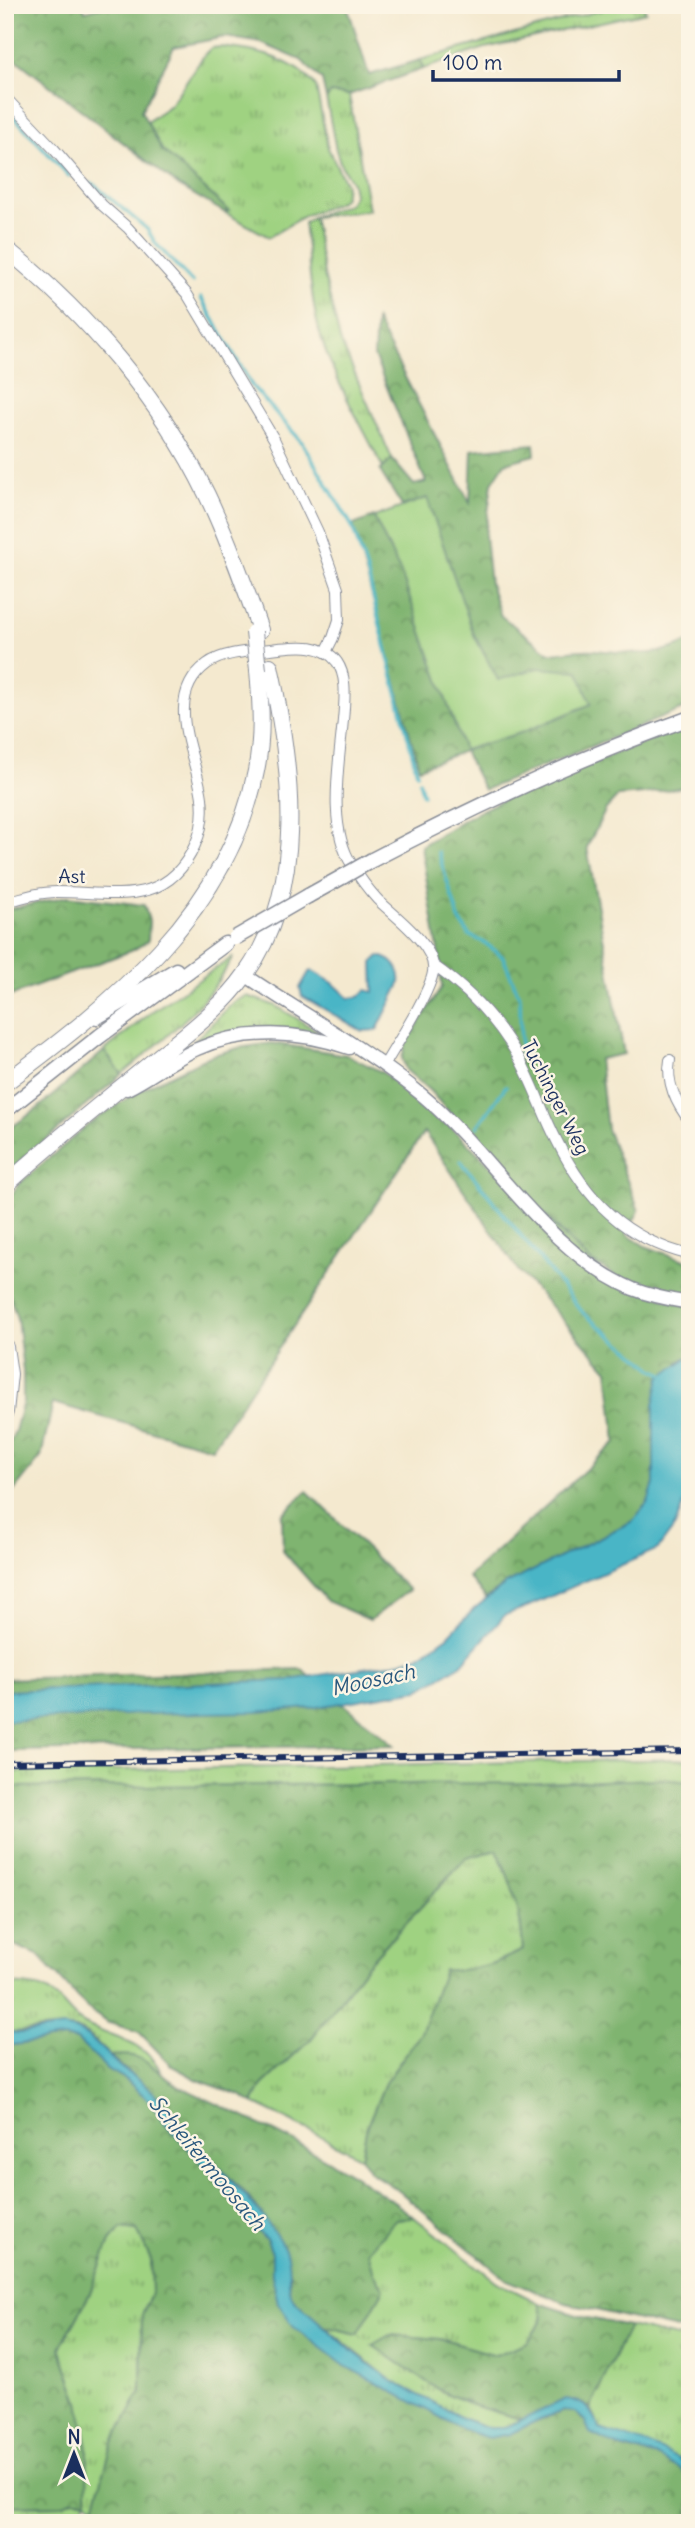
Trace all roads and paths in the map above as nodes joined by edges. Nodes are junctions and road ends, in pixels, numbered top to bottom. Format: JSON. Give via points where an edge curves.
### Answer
{"nodes":[{"id":1,"x":5,"y":97,"type":"edge"},
{"id":2,"x":5,"y":248,"type":"edge"},
{"id":3,"x":326,"y":652,"type":"junction"},
{"id":4,"x":264,"y":668,"type":"junction"},
{"id":5,"x":690,"y":718,"type":"edge"},
{"id":6,"x":5,"y":903,"type":"edge"},
{"id":7,"x":230,"y":941,"type":"junction"},
{"id":8,"x":433,"y":965,"type":"junction"},
{"id":9,"x":245,"y":975,"type":"junction"},
{"id":10,"x":66,"y":1038,"type":"junction"},
{"id":11,"x":369,"y":1056,"type":"junction"},
{"id":12,"x":670,"y":1060,"type":"dead end"},
{"id":13,"x":384,"y":1066,"type":"junction"},
{"id":14,"x":5,"y":1083,"type":"edge"},
{"id":15,"x":113,"y":1095,"type":"junction"},
{"id":16,"x":5,"y":1111,"type":"edge"},
{"id":17,"x":690,"y":1121,"type":"edge"},
{"id":18,"x":5,"y":1186,"type":"edge"},
{"id":19,"x":690,"y":1255,"type":"edge"},
{"id":20,"x":690,"y":1303,"type":"edge"},
{"id":21,"x":5,"y":1347,"type":"edge"},
{"id":22,"x":5,"y":1412,"type":"edge"}],
"edges":[{"from":1,"to":3,"type":"street","via":[[187,294],[274,439],[306,504],[338,589],[340,611]]},
{"from":2,"to":4,"type":"main road","bridge":true,"via":[[75,310],[157,411],[206,492],[232,551],[249,599]]},
{"from":3,"to":6,"type":"street","name":"Ast","via":[[302,646],[225,656],[198,672],[187,693],[184,717],[202,800],[201,831],[191,853],[160,885],[138,894],[40,893]]},
{"from":3,"to":8,"type":"street","via":[[340,668],[345,690],[337,817],[342,844],[367,888],[424,945]]},
{"from":4,"to":9,"type":"main road","via":[[283,728],[289,818],[279,907]]},
{"from":4,"to":10,"type":"main road","via":[[256,771],[231,847],[194,912],[168,943]]},
{"from":5,"to":7,"type":"main road","bridge":true,"via":[[625,741],[470,809]]},
{"from":7,"to":10,"type":"main road","via":[[145,987]]},
{"from":7,"to":16,"type":"main road"},
{"from":8,"to":13,"type":"street","via":[[428,986]]},
{"from":8,"to":19,"type":"street","name":"Tuchinger Weg","via":[[474,996],[500,1029],[519,1058],[556,1140],[593,1197],[622,1227]]},
{"from":9,"to":11,"type":"street"},
{"from":9,"to":15,"type":"main road","via":[[218,1005]]},
{"from":10,"to":14,"type":"main road"},
{"from":11,"to":13,"type":"street"},
{"from":11,"to":15,"type":"street","via":[[315,1039],[253,1034],[197,1049]]},
{"from":12,"to":17,"type":"street","via":[[671,1086]]},
{"from":13,"to":20,"type":"street","via":[[437,1109],[574,1252],[635,1289]]},
{"from":15,"to":18,"type":"main road"},
{"from":21,"to":22,"type":"main road","via":[[9,1374]]}]}
